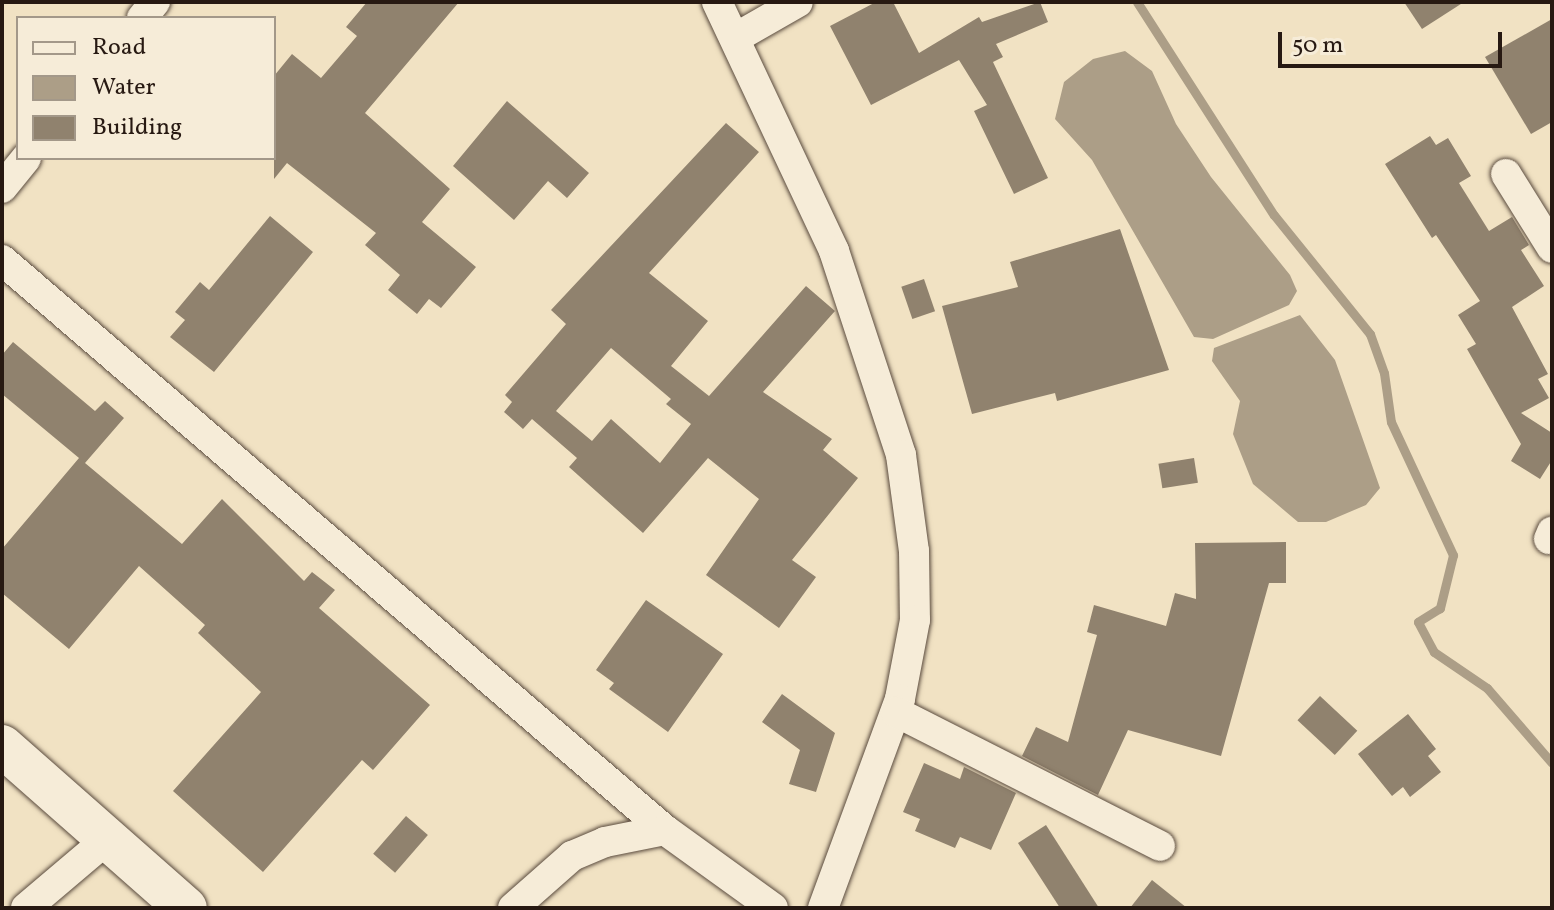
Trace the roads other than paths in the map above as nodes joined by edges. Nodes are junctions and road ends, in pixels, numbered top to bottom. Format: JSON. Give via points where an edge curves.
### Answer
{"nodes":[{"id":1,"x":717,"y":2,"type":"edge"},
{"id":2,"x":798,"y":2,"type":"edge"},
{"id":3,"x":737,"y":37,"type":"junction"},
{"id":4,"x":24,"y":160,"type":"edge"},
{"id":5,"x":1506,"y":174,"type":"dead end"},
{"id":6,"x":2,"y":188,"type":"edge"},
{"id":7,"x":1552,"y":248,"type":"edge"},
{"id":8,"x":2,"y":260,"type":"edge"},
{"id":9,"x":896,"y":712,"type":"junction"},
{"id":10,"x":2,"y":746,"type":"edge"},
{"id":11,"x":665,"y":830,"type":"junction"},
{"id":12,"x":105,"y":841,"type":"junction"},
{"id":13,"x":1160,"y":846,"type":"dead end"},
{"id":14,"x":26,"y":908,"type":"edge"},
{"id":15,"x":186,"y":908,"type":"edge"},
{"id":16,"x":513,"y":908,"type":"edge"},
{"id":17,"x":773,"y":908,"type":"edge"},
{"id":18,"x":823,"y":908,"type":"edge"}],
"edges":[{"from":1,"to":3,"type":"street"},
{"from":2,"to":3,"type":"street"},
{"from":3,"to":9,"type":"street","via":[[834,251],[901,455],[914,551],[915,620]]},
{"from":4,"to":6,"type":"street"},
{"from":5,"to":7,"type":"street"},
{"from":8,"to":11,"type":"street"},
{"from":9,"to":13,"type":"street"},
{"from":9,"to":18,"type":"street"},
{"from":10,"to":12,"type":"street"},
{"from":11,"to":16,"type":"street","via":[[605,842],[572,856]]},
{"from":11,"to":17,"type":"street"},
{"from":12,"to":14,"type":"street"},
{"from":12,"to":15,"type":"street"}]}
